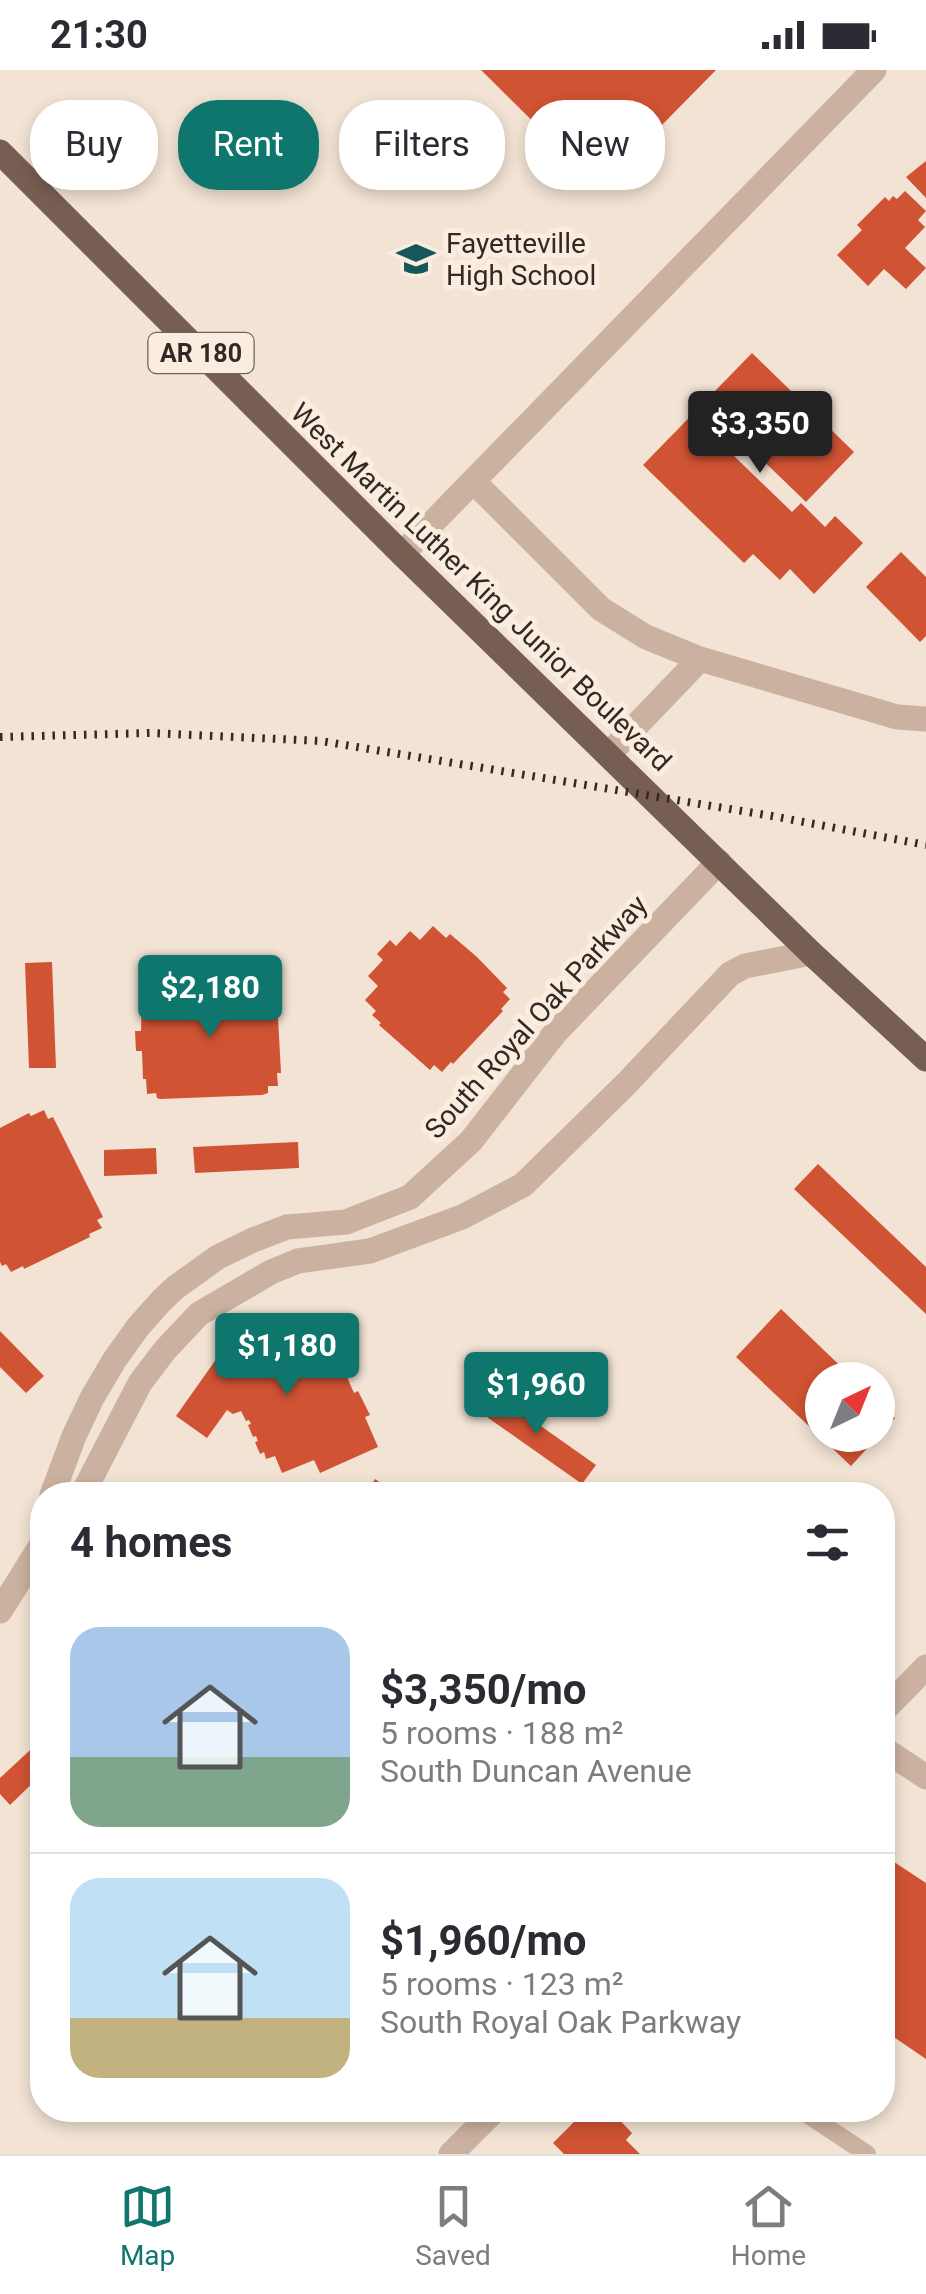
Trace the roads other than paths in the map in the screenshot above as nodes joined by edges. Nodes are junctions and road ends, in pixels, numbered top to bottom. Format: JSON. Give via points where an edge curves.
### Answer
{"nodes":[{"id":1,"x":874,"y":70,"type":"edge"},
{"id":2,"x":0,"y":152,"type":"edge"},
{"id":3,"x":473,"y":482,"type":"junction"},
{"id":4,"x":402,"y":554,"type":"junction"},
{"id":5,"x":700,"y":658,"type":"junction"},
{"id":6,"x":926,"y":719,"type":"edge"},
{"id":7,"x":609,"y":754,"type":"junction"},
{"id":8,"x":719,"y":862,"type":"junction"},
{"id":9,"x":812,"y":953,"type":"junction"},
{"id":10,"x":926,"y":1059,"type":"edge"},
{"id":11,"x":57,"y":1482,"type":"edge"},
{"id":12,"x":89,"y":1482,"type":"edge"},
{"id":13,"x":30,"y":1563,"type":"edge"},
{"id":14,"x":0,"y":1611,"type":"edge"},
{"id":15,"x":926,"y":1666,"type":"edge"},
{"id":16,"x":895,"y":1698,"type":"edge"},
{"id":17,"x":895,"y":1757,"type":"edge"},
{"id":18,"x":926,"y":1777,"type":"edge"},
{"id":19,"x":483,"y":2122,"type":"edge"},
{"id":20,"x":819,"y":2122,"type":"edge"},
{"id":21,"x":451,"y":2154,"type":"edge"},
{"id":22,"x":867,"y":2154,"type":"edge"}],
"edges":[{"from":1,"to":3,"type":"street"},
{"from":2,"to":4,"type":"main road","name":"West Martin Luther King Junior Boulevard","number":"AR 180"},
{"from":3,"to":4,"type":"street"},
{"from":3,"to":5,"type":"street","via":[[600,609]]},
{"from":4,"to":7,"type":"main road","name":"West Martin Luther King Junior Boulevard","number":"AR 180"},
{"from":5,"to":6,"type":"street","via":[[897,717]]},
{"from":5,"to":7,"type":"street"},
{"from":7,"to":8,"type":"main road","name":"West Martin Luther King Junior Boulevard","number":"AR 180"},
{"from":8,"to":9,"type":"main road","name":"West Martin Luther King Junior Boulevard","number":"AR 180"},
{"from":8,"to":11,"type":"street","name":"South Royal Oak Parkway","via":[[555,1033],[471,1141],[410,1197],[346,1222],[288,1227],[254,1240],[218,1257],[162,1300],[115,1358]]},
{"from":9,"to":10,"type":"main road","name":"West Martin Luther King Junior Boulevard","number":"AR 180"},
{"from":9,"to":12,"type":"street","via":[[730,974],[523,1184],[462,1217],[370,1250],[298,1261],[199,1314],[140,1383]]},
{"from":13,"to":14,"type":"street"},
{"from":15,"to":16,"type":"street"},
{"from":17,"to":18,"type":"street"},
{"from":19,"to":21,"type":"street"},
{"from":20,"to":22,"type":"lane"}]}
